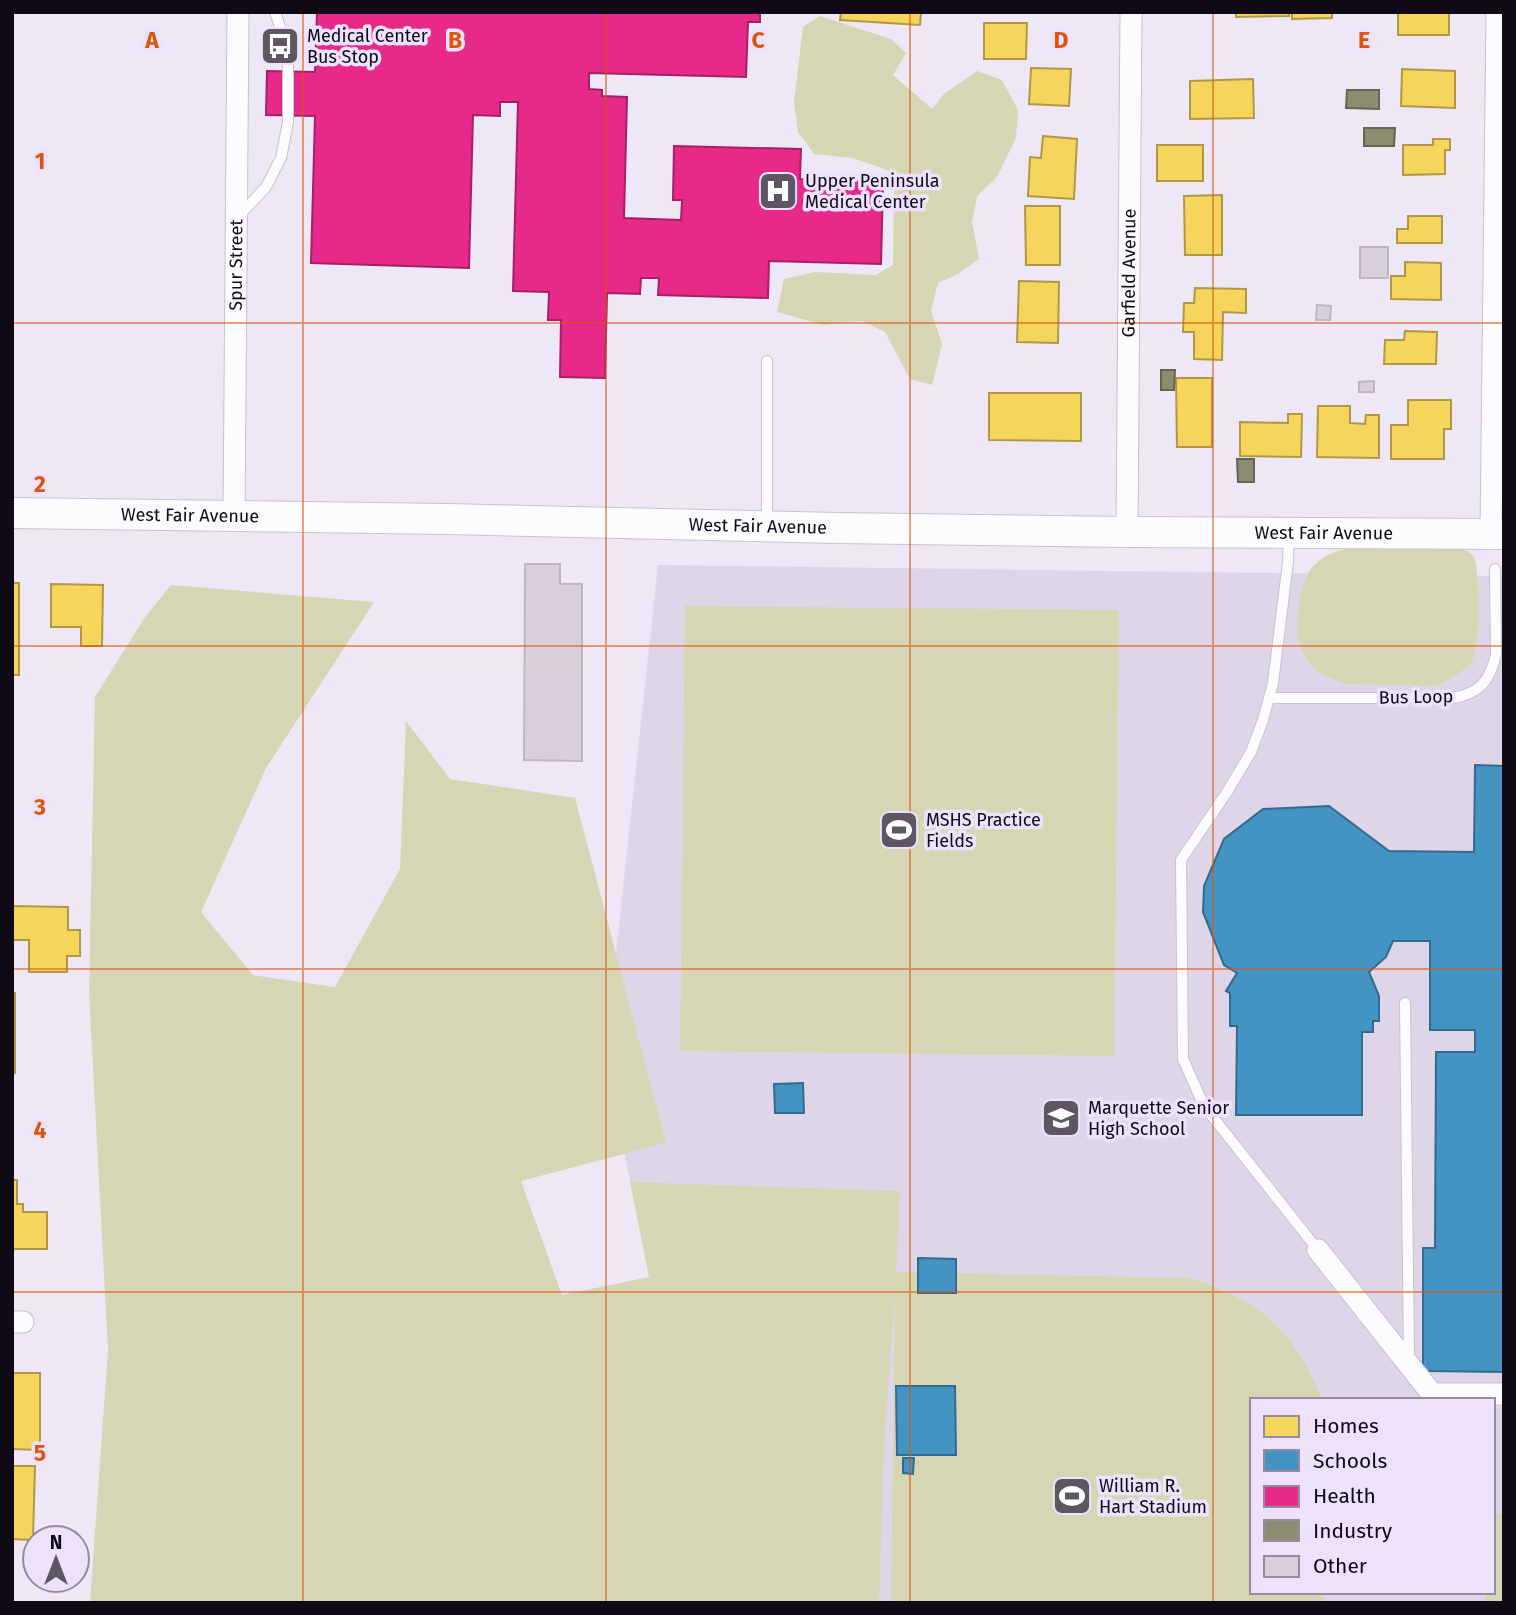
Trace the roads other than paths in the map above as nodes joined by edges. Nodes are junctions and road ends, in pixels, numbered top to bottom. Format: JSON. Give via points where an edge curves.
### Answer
{"nodes":[{"id":1,"x":238,"y":12,"type":"edge"},
{"id":2,"x":275,"y":12,"type":"edge"},
{"id":3,"x":1132,"y":12,"type":"edge"},
{"id":4,"x":1497,"y":12,"type":"edge"},
{"id":5,"x":236,"y":219,"type":"junction"},
{"id":6,"x":767,"y":361,"type":"dead end"},
{"id":7,"x":12,"y":513,"type":"edge"},
{"id":8,"x":234,"y":517,"type":"junction"},
{"id":9,"x":767,"y":526,"type":"junction"},
{"id":10,"x":1127,"y":532,"type":"junction"},
{"id":11,"x":1289,"y":533,"type":"junction"},
{"id":12,"x":1497,"y":534,"type":"edge"},
{"id":13,"x":1496,"y":569,"type":"dead end"},
{"id":14,"x":1269,"y":698,"type":"junction"},
{"id":15,"x":1405,"y":1003,"type":"dead end"},
{"id":16,"x":1318,"y":1250,"type":"joint"},
{"id":17,"x":1409,"y":1366,"type":"junction"},
{"id":18,"x":1504,"y":1395,"type":"edge"},
{"id":19,"x":1430,"y":1397,"type":"edge"}],
"edges":[{"from":1,"to":5,"type":"street","name":"Spur Street"},
{"from":2,"to":5,"type":"lane","via":[[288,51],[288,122],[281,158],[266,187]]},
{"from":3,"to":10,"type":"street","name":"Garfield Avenue"},
{"from":4,"to":12,"type":"street"},
{"from":5,"to":8,"type":"street","name":"Spur Street"},
{"from":6,"to":9,"type":"lane"},
{"from":7,"to":8,"type":"street","name":"West Fair Avenue"},
{"from":8,"to":9,"type":"street","name":"West Fair Avenue"},
{"from":9,"to":10,"type":"street","name":"West Fair Avenue"},
{"from":10,"to":11,"type":"street","name":"West Fair Avenue"},
{"from":11,"to":12,"type":"street","name":"West Fair Avenue"},
{"from":11,"to":14,"type":"lane"},
{"from":13,"to":14,"type":"lane","name":"Bus Loop","via":[[1496,655],[1487,680],[1478,689],[1453,698]]},
{"from":14,"to":16,"type":"lane","via":[[1251,752],[1181,860],[1183,1059],[1204,1106]]},
{"from":15,"to":17,"type":"lane"},
{"from":16,"to":17,"type":"street"},
{"from":17,"to":19,"type":"street"},
{"from":18,"to":19,"type":"street"}]}
